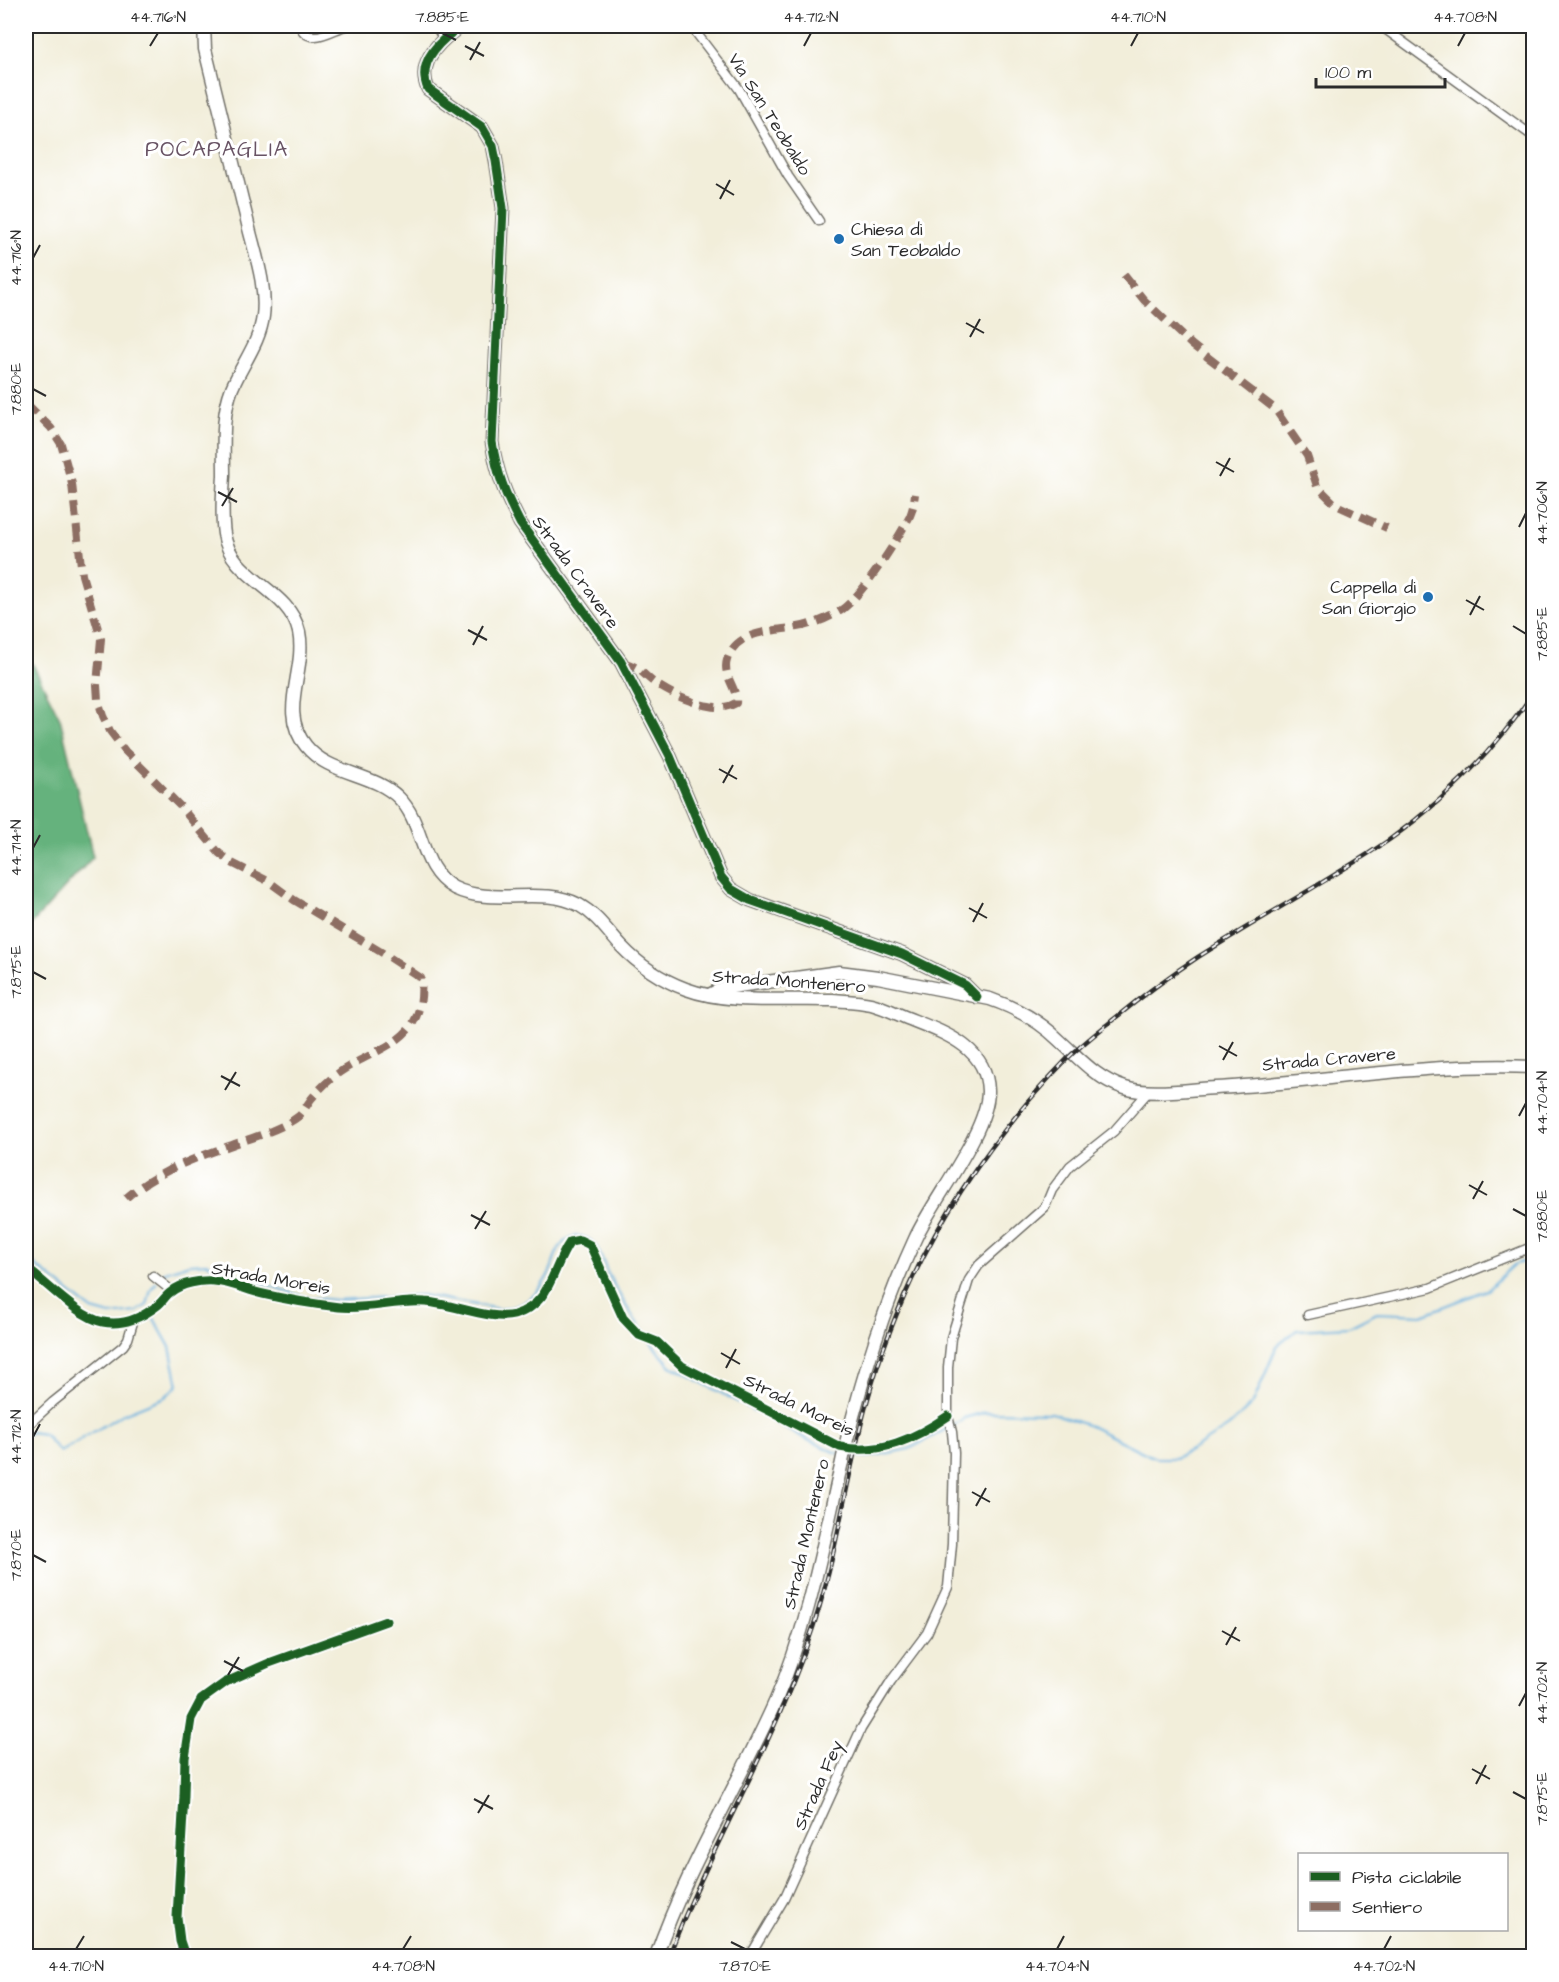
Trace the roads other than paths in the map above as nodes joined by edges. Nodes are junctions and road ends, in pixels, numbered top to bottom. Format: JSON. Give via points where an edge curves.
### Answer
{"nodes":[{"id":1,"x":204,"y":26,"type":"edge"},
{"id":2,"x":300,"y":26,"type":"edge"},
{"id":3,"x":345,"y":26,"type":"edge"},
{"id":4,"x":436,"y":26,"type":"edge"},
{"id":5,"x":461,"y":26,"type":"edge"},
{"id":6,"x":691,"y":26,"type":"edge"},
{"id":7,"x":1381,"y":26,"type":"edge"},
{"id":8,"x":443,"y":38,"type":"junction"},
{"id":9,"x":1533,"y":137,"type":"edge"},
{"id":10,"x":819,"y":221,"type":"dead end"},
{"id":11,"x":708,"y":995,"type":"junction"},
{"id":12,"x":977,"y":997,"type":"junction"},
{"id":13,"x":1533,"y":1067,"type":"edge"},
{"id":14,"x":1149,"y":1091,"type":"junction"},
{"id":15,"x":1533,"y":1246,"type":"edge"},
{"id":16,"x":26,"y":1268,"type":"edge"},
{"id":17,"x":153,"y":1276,"type":"dead end"},
{"id":18,"x":172,"y":1291,"type":"junction"},
{"id":19,"x":1308,"y":1316,"type":"dead end"},
{"id":20,"x":134,"y":1319,"type":"junction"},
{"id":21,"x":950,"y":1424,"type":"junction"},
{"id":22,"x":26,"y":1427,"type":"edge"},
{"id":23,"x":386,"y":1621,"type":"dead end"},
{"id":24,"x":185,"y":1956,"type":"edge"},
{"id":25,"x":656,"y":1956,"type":"edge"},
{"id":26,"x":750,"y":1956,"type":"edge"}],
"edges":[{"from":1,"to":11,"type":"main road","name":"Strada Montenero","via":[[205,49],[264,299],[261,328],[234,385],[224,420],[225,537],[242,568],[283,601],[296,621],[301,645],[292,703],[299,736],[322,760],[371,780],[398,797],[412,818],[432,866],[455,888],[472,894],[559,898],[571,902],[595,915],[625,950],[656,975]]},
{"from":2,"to":3,"type":"street","via":[[310,37],[317,37]]},
{"from":4,"to":8,"type":"street"},
{"from":5,"to":8,"type":"main road","name":"Strada Cravere"},
{"from":6,"to":10,"type":"street","name":"Via San Teobaldo","via":[[739,89],[788,176]]},
{"from":7,"to":9,"type":"street"},
{"from":8,"to":12,"type":"main road","name":"Strada Cravere","via":[[425,67],[428,89],[482,127],[496,161],[503,208],[492,442],[497,471],[520,523],[621,662],[670,756],[721,877],[731,890],[902,954],[965,985]]},
{"from":11,"to":12,"type":"main road","name":"Strada Cravere","via":[[723,988],[839,972]]},
{"from":11,"to":25,"type":"main road","name":"Strada Montenero","bridge":true,"via":[[871,1004],[950,1035],[966,1047],[987,1077],[988,1097],[980,1125],[918,1232],[881,1321],[865,1369],[812,1598],[797,1645],[776,1699],[680,1897]]},
{"from":12,"to":14,"type":"main road","name":"Strada Cravere","via":[[1001,1003],[1037,1023],[1097,1076],[1128,1089]]},
{"from":13,"to":14,"type":"main road","name":"Strada Cravere","via":[[1431,1068]]},
{"from":14,"to":21,"type":"street","via":[[1114,1131],[1070,1166],[1044,1207],[979,1265],[969,1280],[951,1338]]},
{"from":15,"to":19,"type":"street","via":[[1431,1288]]},
{"from":16,"to":20,"type":"street","via":[[91,1318],[121,1323]]},
{"from":17,"to":18,"type":"street"},
{"from":18,"to":20,"type":"street"},
{"from":18,"to":21,"type":"street","name":"Strada Moreis","via":[[200,1281],[213,1281],[342,1307],[423,1301],[496,1316],[513,1315],[527,1310],[542,1297],[553,1281],[562,1253],[570,1242],[580,1240],[595,1253],[623,1318],[634,1331],[682,1366],[840,1447],[864,1450],[888,1446]]},
{"from":20,"to":22,"type":"street","via":[[123,1346]]},
{"from":21,"to":26,"type":"street","name":"Strada Fey","via":[[954,1453],[948,1587],[927,1633],[861,1729],[784,1899]]},
{"from":23,"to":24,"type":"street","via":[[269,1663],[226,1682],[201,1700],[191,1719],[185,1758],[177,1917]]}]}
